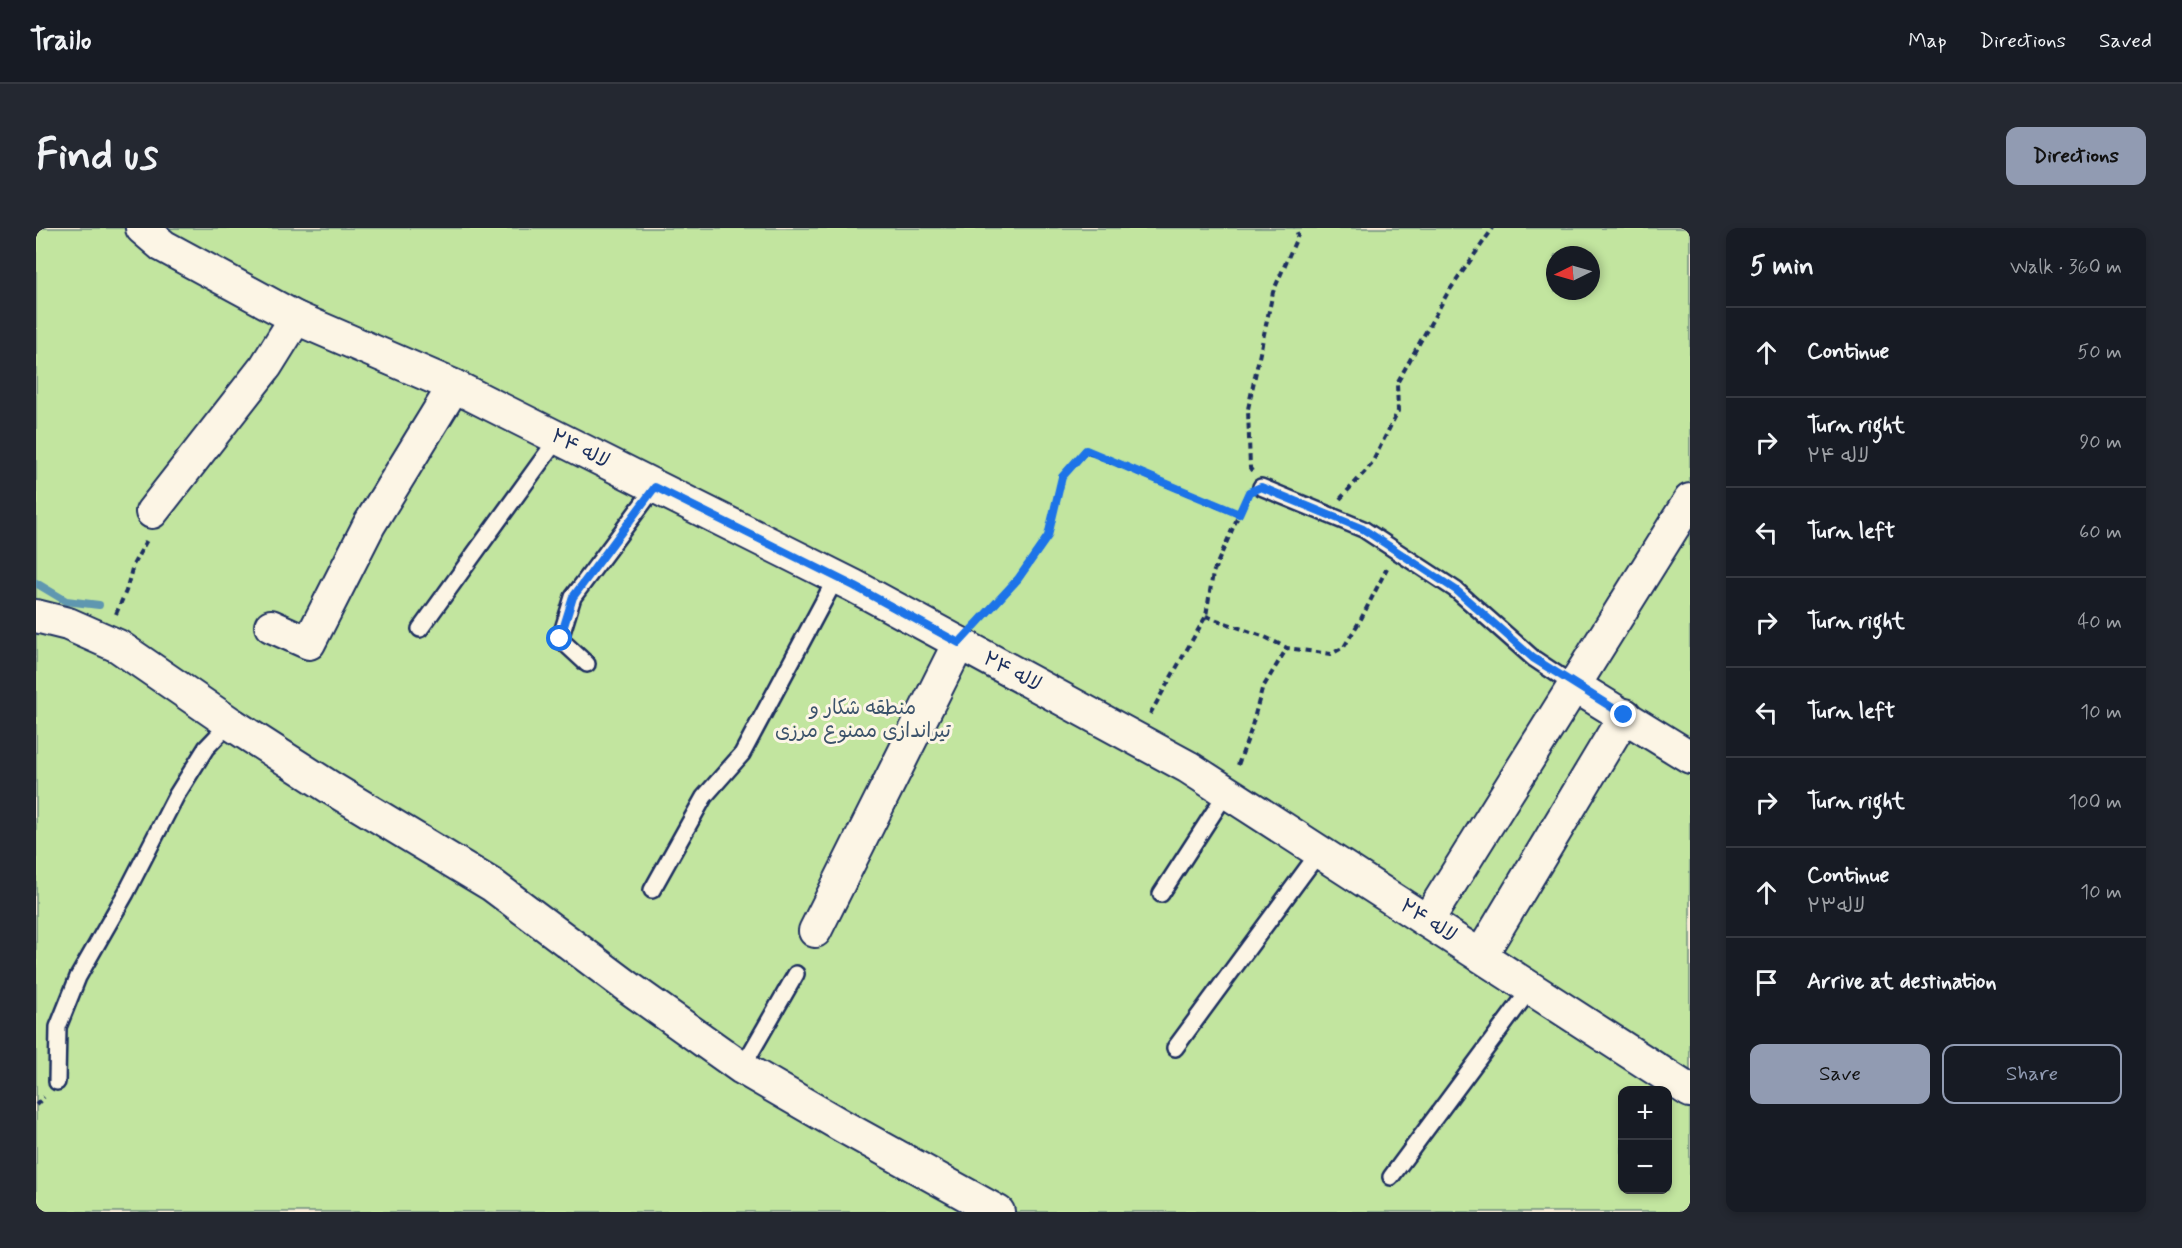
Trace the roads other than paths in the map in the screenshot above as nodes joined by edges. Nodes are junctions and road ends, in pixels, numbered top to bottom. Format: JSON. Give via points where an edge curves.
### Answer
{"nodes":[{"id":1,"x":142,"y":228,"type":"edge"},
{"id":2,"x":296,"y":318,"type":"junction"},
{"id":3,"x":454,"y":386,"type":"junction"},
{"id":4,"x":558,"y":438,"type":"junction"},
{"id":5,"x":655,"y":487,"type":"junction"},
{"id":6,"x":1261,"y":487,"type":"road end"},
{"id":7,"x":1690,"y":500,"type":"edge"},
{"id":8,"x":152,"y":512,"type":"road end"},
{"id":9,"x":836,"y":578,"type":"junction"},
{"id":10,"x":36,"y":615,"type":"edge"},
{"id":11,"x":271,"y":626,"type":"dead end"},
{"id":12,"x":420,"y":629,"type":"dead end"},
{"id":13,"x":959,"y":643,"type":"junction"},
{"id":14,"x":587,"y":664,"type":"dead end"},
{"id":15,"x":1575,"y":686,"type":"junction"},
{"id":16,"x":1624,"y":715,"type":"junction"},
{"id":17,"x":230,"y":723,"type":"junction"},
{"id":18,"x":1690,"y":757,"type":"edge"},
{"id":19,"x":1227,"y":792,"type":"junction"},
{"id":20,"x":1320,"y":851,"type":"junction"},
{"id":21,"x":652,"y":890,"type":"dead end"},
{"id":22,"x":1161,"y":894,"type":"dead end"},
{"id":23,"x":1428,"y":921,"type":"junction"},
{"id":24,"x":815,"y":931,"type":"dead end"},
{"id":25,"x":1481,"y":955,"type":"junction"},
{"id":26,"x":796,"y":974,"type":"dead end"},
{"id":27,"x":1531,"y":988,"type":"junction"},
{"id":28,"x":1175,"y":1048,"type":"dead end"},
{"id":29,"x":742,"y":1068,"type":"junction"},
{"id":30,"x":57,"y":1082,"type":"dead end"},
{"id":31,"x":1690,"y":1090,"type":"edge"},
{"id":32,"x":1391,"y":1177,"type":"dead end"},
{"id":33,"x":998,"y":1212,"type":"edge"}],
"edges":[{"from":1,"to":2,"type":"street","name":"لاله ۲۴","via":[[163,246]]},
{"from":2,"to":3,"type":"street","name":"لاله ۲۴"},
{"from":2,"to":8,"type":"street","via":[[266,366]]},
{"from":3,"to":4,"type":"street","name":"لاله ۲۴"},
{"from":3,"to":11,"type":"street","via":[[369,525],[309,643]]},
{"from":4,"to":5,"type":"street","name":"لاله ۲۴"},
{"from":4,"to":12,"type":"lane"},
{"from":5,"to":9,"type":"street","name":"لاله ۲۴"},
{"from":5,"to":14,"type":"lane","via":[[573,597],[560,639]]},
{"from":6,"to":15,"type":"lane","via":[[1363,529],[1456,590],[1533,658]]},
{"from":7,"to":15,"type":"street"},
{"from":9,"to":13,"type":"street","name":"لاله ۲۴"},
{"from":9,"to":21,"type":"lane","via":[[742,754],[704,797]]},
{"from":10,"to":17,"type":"street","via":[[118,646]]},
{"from":13,"to":19,"type":"street","name":"لاله ۲۴"},
{"from":13,"to":24,"type":"street"},
{"from":15,"to":16,"type":"street"},
{"from":15,"to":23,"type":"street"},
{"from":16,"to":18,"type":"street"},
{"from":16,"to":25,"type":"street"},
{"from":17,"to":29,"type":"street","via":[[492,885]]},
{"from":17,"to":30,"type":"lane","via":[[206,748],[176,796],[78,977],[58,1027]]},
{"from":19,"to":20,"type":"street","name":"لاله ۲۴"},
{"from":19,"to":22,"type":"lane"},
{"from":20,"to":23,"type":"street","name":"لاله ۲۴"},
{"from":20,"to":28,"type":"lane"},
{"from":23,"to":25,"type":"street","name":"لاله ۲۴"},
{"from":25,"to":27,"type":"street","name":"لاله ۲۴"},
{"from":26,"to":29,"type":"lane"},
{"from":27,"to":31,"type":"street","name":"لاله ۲۴"},
{"from":27,"to":32,"type":"lane"},
{"from":29,"to":33,"type":"street"}]}
